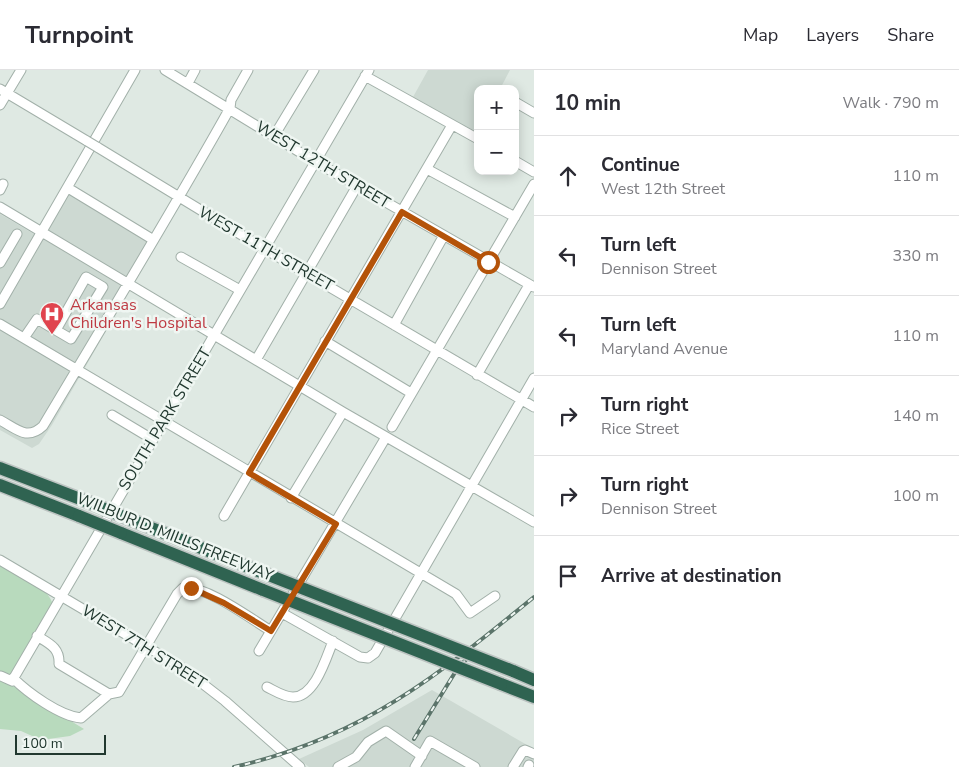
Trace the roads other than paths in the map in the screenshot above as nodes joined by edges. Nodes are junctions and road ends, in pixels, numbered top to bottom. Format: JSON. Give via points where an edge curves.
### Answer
{"nodes":[{"id":1,"x":21,"y":70,"type":"edge"},
{"id":2,"x":135,"y":70,"type":"edge"},
{"id":3,"x":165,"y":70,"type":"edge"},
{"id":4,"x":195,"y":70,"type":"edge"},
{"id":5,"x":248,"y":70,"type":"edge"},
{"id":6,"x":314,"y":70,"type":"edge"},
{"id":7,"x":367,"y":73,"type":"edge"},
{"id":8,"x":188,"y":83,"type":"junction"},
{"id":9,"x":4,"y":91,"type":"edge"},
{"id":10,"x":519,"y":104,"type":"edge"},
{"id":11,"x":0,"y":105,"type":"edge"},
{"id":12,"x":230,"y":108,"type":"junction"},
{"id":13,"x":534,"y":113,"type":"edge"},
{"id":14,"x":452,"y":125,"type":"junction"},
{"id":15,"x":274,"y":136,"type":"junction"},
{"id":16,"x":474,"y":137,"type":"edge"},
{"id":17,"x":316,"y":162,"type":"junction"},
{"id":18,"x":519,"y":163,"type":"edge"},
{"id":19,"x":427,"y":169,"type":"junction"},
{"id":20,"x":534,"y":172,"type":"edge"},
{"id":21,"x":534,"y":184,"type":"edge"},
{"id":22,"x":357,"y":186,"type":"junction"},
{"id":23,"x":68,"y":188,"type":"junction"},
{"id":24,"x":180,"y":198,"type":"junction"},
{"id":25,"x":0,"y":207,"type":"edge"},
{"id":26,"x":402,"y":212,"type":"junction"},
{"id":27,"x":515,"y":217,"type":"junction"},
{"id":28,"x":41,"y":233,"type":"junction"},
{"id":29,"x":17,"y":234,"type":"dead end"},
{"id":30,"x":443,"y":237,"type":"junction"},
{"id":31,"x":152,"y":239,"type":"junction"},
{"id":32,"x":264,"y":248,"type":"junction"},
{"id":33,"x":181,"y":257,"type":"dead end"},
{"id":34,"x":0,"y":261,"type":"edge"},
{"id":35,"x":488,"y":262,"type":"junction"},
{"id":36,"x":102,"y":268,"type":"junction"},
{"id":37,"x":306,"y":274,"type":"junction"},
{"id":38,"x":94,"y":280,"type":"junction"},
{"id":39,"x":127,"y":283,"type":"junction"},
{"id":40,"x":532,"y":286,"type":"edge"},
{"id":41,"x":240,"y":290,"type":"junction"},
{"id":42,"x":350,"y":298,"type":"junction"},
{"id":43,"x":0,"y":304,"type":"edge"},
{"id":44,"x":0,"y":324,"type":"edge"},
{"id":45,"x":394,"y":325,"type":"junction"},
{"id":46,"x":56,"y":330,"type":"junction"},
{"id":47,"x":214,"y":335,"type":"junction"},
{"id":48,"x":24,"y":338,"type":"junction"},
{"id":49,"x":325,"y":342,"type":"junction"},
{"id":50,"x":436,"y":350,"type":"junction"},
{"id":51,"x":256,"y":360,"type":"junction"},
{"id":52,"x":77,"y":368,"type":"junction"},
{"id":53,"x":477,"y":374,"type":"junction"},
{"id":54,"x":534,"y":378,"type":"edge"},
{"id":55,"x":300,"y":386,"type":"junction"},
{"id":56,"x":411,"y":394,"type":"junction"},
{"id":57,"x":522,"y":399,"type":"junction"},
{"id":58,"x":534,"y":407,"type":"edge"},
{"id":59,"x":343,"y":412,"type":"junction"},
{"id":60,"x":112,"y":415,"type":"dead end"},
{"id":61,"x":0,"y":420,"type":"edge"},
{"id":62,"x":163,"y":421,"type":"junction"},
{"id":63,"x":392,"y":427,"type":"dead end"},
{"id":64,"x":386,"y":437,"type":"junction"},
{"id":65,"x":152,"y":439,"type":"junction"},
{"id":66,"x":0,"y":458,"type":"edge"},
{"id":67,"x":0,"y":468,"type":"edge"},
{"id":68,"x":249,"y":473,"type":"junction"},
{"id":69,"x":0,"y":485,"type":"edge"},
{"id":70,"x":472,"y":487,"type":"junction"},
{"id":71,"x":56,"y":491,"type":"junction"},
{"id":72,"x":291,"y":498,"type":"junction"},
{"id":73,"x":224,"y":516,"type":"dead end"},
{"id":74,"x":534,"y":522,"type":"edge"},
{"id":75,"x":336,"y":524,"type":"junction"},
{"id":76,"x":0,"y":560,"type":"edge"},
{"id":77,"x":422,"y":575,"type":"junction"},
{"id":78,"x":61,"y":595,"type":"junction"},
{"id":79,"x":495,"y":596,"type":"dead end"},
{"id":80,"x":282,"y":613,"type":"junction"},
{"id":81,"x":271,"y":631,"type":"junction"},
{"id":82,"x":37,"y":636,"type":"junction"},
{"id":83,"x":333,"y":641,"type":"junction"},
{"id":84,"x":147,"y":646,"type":"junction"},
{"id":85,"x":259,"y":651,"type":"dead end"},
{"id":86,"x":514,"y":669,"type":"junction"},
{"id":87,"x":534,"y":673,"type":"edge"},
{"id":88,"x":1,"y":676,"type":"dead end"},
{"id":89,"x":14,"y":678,"type":"junction"},
{"id":90,"x":534,"y":680,"type":"edge"},
{"id":91,"x":267,"y":687,"type":"dead end"},
{"id":92,"x":109,"y":694,"type":"junction"},
{"id":93,"x":530,"y":696,"type":"edge"},
{"id":94,"x":530,"y":752,"type":"edge"},
{"id":95,"x":422,"y":756,"type":"junction"},
{"id":96,"x":300,"y":767,"type":"edge"},
{"id":97,"x":338,"y":767,"type":"edge"},
{"id":98,"x":415,"y":767,"type":"edge"},
{"id":99,"x":476,"y":767,"type":"edge"},
{"id":100,"x":513,"y":767,"type":"edge"}],
"edges":[{"from":1,"to":9,"type":"street"},
{"from":2,"to":23,"type":"street"},
{"from":3,"to":8,"type":"street","name":"WEST 12TH STREET"},
{"from":4,"to":8,"type":"street"},
{"from":5,"to":12,"type":"street","via":[[231,100]]},
{"from":6,"to":15,"type":"street"},
{"from":7,"to":14,"type":"street"},
{"from":7,"to":17,"type":"street","name":"SOUTH PARK STREET"},
{"from":8,"to":12,"type":"street","name":"WEST 12TH STREET"},
{"from":9,"to":11,"type":"street"},
{"from":9,"to":24,"type":"street","name":"WEST 11TH STREET","bridge":true},
{"from":10,"to":13,"type":"street"},
{"from":12,"to":15,"type":"street","name":"WEST 12TH STREET"},
{"from":12,"to":24,"type":"street"},
{"from":14,"to":16,"type":"street"},
{"from":14,"to":19,"type":"street"},
{"from":15,"to":17,"type":"street","name":"WEST 12TH STREET"},
{"from":17,"to":22,"type":"street","name":"WEST 12TH STREET"},
{"from":17,"to":32,"type":"street","name":"SOUTH PARK STREET"},
{"from":18,"to":20,"type":"street"},
{"from":19,"to":26,"type":"street"},
{"from":19,"to":27,"type":"street"},
{"from":21,"to":27,"type":"street"},
{"from":22,"to":26,"type":"street","name":"WEST 12TH STREET"},
{"from":22,"to":37,"type":"street"},
{"from":23,"to":28,"type":"street"},
{"from":23,"to":31,"type":"street"},
{"from":24,"to":31,"type":"street"},
{"from":24,"to":32,"type":"street","name":"WEST 11TH STREET"},
{"from":25,"to":28,"type":"street"},
{"from":26,"to":30,"type":"street","name":"WEST 12TH STREET"},
{"from":26,"to":42,"type":"street"},
{"from":27,"to":35,"type":"street"},
{"from":28,"to":36,"type":"street"},
{"from":28,"to":43,"type":"street"},
{"from":29,"to":34,"type":"street"},
{"from":30,"to":35,"type":"street","name":"WEST 12TH STREET"},
{"from":30,"to":45,"type":"street"},
{"from":31,"to":39,"type":"street"},
{"from":32,"to":37,"type":"street","name":"WEST 11TH STREET"},
{"from":32,"to":41,"type":"street","name":"SOUTH PARK STREET"},
{"from":33,"to":41,"type":"street"},
{"from":35,"to":40,"type":"street","name":"WEST 12TH STREET"},
{"from":35,"to":50,"type":"street"},
{"from":36,"to":38,"type":"street"},
{"from":36,"to":39,"type":"street"},
{"from":37,"to":42,"type":"street","name":"WEST 11TH STREET"},
{"from":37,"to":51,"type":"street"},
{"from":38,"to":46,"type":"street","via":[[86,277]]},
{"from":38,"to":46,"type":"street","via":[[103,287],[71,339]]},
{"from":39,"to":47,"type":"street"},
{"from":39,"to":52,"type":"street"},
{"from":40,"to":53,"type":"street"},
{"from":41,"to":47,"type":"street","name":"SOUTH PARK STREET"},
{"from":42,"to":45,"type":"street","name":"WEST 11TH STREET"},
{"from":42,"to":49,"type":"street"},
{"from":44,"to":48,"type":"street"},
{"from":45,"to":50,"type":"street","name":"WEST 11TH STREET"},
{"from":46,"to":48,"type":"street","via":[[37,319]]},
{"from":47,"to":51,"type":"street"},
{"from":47,"to":62,"type":"street","name":"SOUTH PARK STREET"},
{"from":48,"to":52,"type":"street"},
{"from":49,"to":55,"type":"street"},
{"from":49,"to":56,"type":"street"},
{"from":50,"to":53,"type":"street","name":"WEST 11TH STREET"},
{"from":50,"to":56,"type":"street"},
{"from":51,"to":55,"type":"street"},
{"from":52,"to":61,"type":"street","via":[[35,434],[27,434]]},
{"from":52,"to":62,"type":"street"},
{"from":53,"to":57,"type":"street","name":"WEST 11TH STREET"},
{"from":54,"to":57,"type":"street"},
{"from":55,"to":59,"type":"street"},
{"from":55,"to":68,"type":"street"},
{"from":56,"to":63,"type":"street"},
{"from":57,"to":58,"type":"street","name":"WEST 11TH STREET"},
{"from":57,"to":70,"type":"street"},
{"from":59,"to":64,"type":"street"},
{"from":59,"to":72,"type":"street"},
{"from":60,"to":65,"type":"street"},
{"from":62,"to":65,"type":"street","name":"SOUTH PARK STREET"},
{"from":62,"to":68,"type":"street"},
{"from":64,"to":70,"type":"street"},
{"from":64,"to":75,"type":"street"},
{"from":65,"to":78,"type":"street","name":"SOUTH PARK STREET"},
{"from":66,"to":71,"type":"highway"},
{"from":67,"to":71,"type":"highway","name":"WILBUR D. MILLS FREEWAY"},
{"from":68,"to":72,"type":"street"},
{"from":68,"to":73,"type":"street"},
{"from":69,"to":93,"type":"highway","name":"WILBUR D. MILLS FREEWAY","bridge":true},
{"from":70,"to":74,"type":"street"},
{"from":70,"to":77,"type":"street"},
{"from":71,"to":86,"type":"highway","name":"WILBUR D. MILLS FREEWAY","bridge":true},
{"from":72,"to":75,"type":"street"},
{"from":75,"to":77,"type":"street"},
{"from":75,"to":80,"type":"street"},
{"from":76,"to":78,"type":"street","name":"WEST 7TH STREET"},
{"from":77,"to":79,"type":"street","via":[[456,594],[470,613]]},
{"from":77,"to":83,"type":"street","via":[[371,657],[360,656]]},
{"from":78,"to":82,"type":"street","name":"SOUTH PARK STREET"},
{"from":78,"to":84,"type":"street","name":"WEST 7TH STREET"},
{"from":80,"to":81,"type":"street"},
{"from":80,"to":83,"type":"street"},
{"from":81,"to":84,"type":"street","via":[[218,600],[187,587],[177,594]]},
{"from":81,"to":85,"type":"street"},
{"from":82,"to":89,"type":"street","name":"SOUTH PARK STREET"},
{"from":82,"to":92,"type":"street","via":[[54,646],[60,655],[59,664]]},
{"from":83,"to":91,"type":"street","via":[[312,686],[305,693],[294,697]]},
{"from":84,"to":92,"type":"street","via":[[119,692]]},
{"from":84,"to":96,"type":"street","name":"WEST 7TH STREET","via":[[207,686]]},
{"from":86,"to":87,"type":"highway"},
{"from":86,"to":90,"type":"highway"},
{"from":88,"to":89,"type":"street","via":[[12,681]]},
{"from":89,"to":92,"type":"street","via":[[24,690],[71,717],[81,718]]},
{"from":94,"to":100,"type":"street"},
{"from":95,"to":97,"type":"street","via":[[386,732],[368,742],[356,757]]},
{"from":95,"to":98,"type":"street"},
{"from":95,"to":99,"type":"street","via":[[430,741]]}]}
